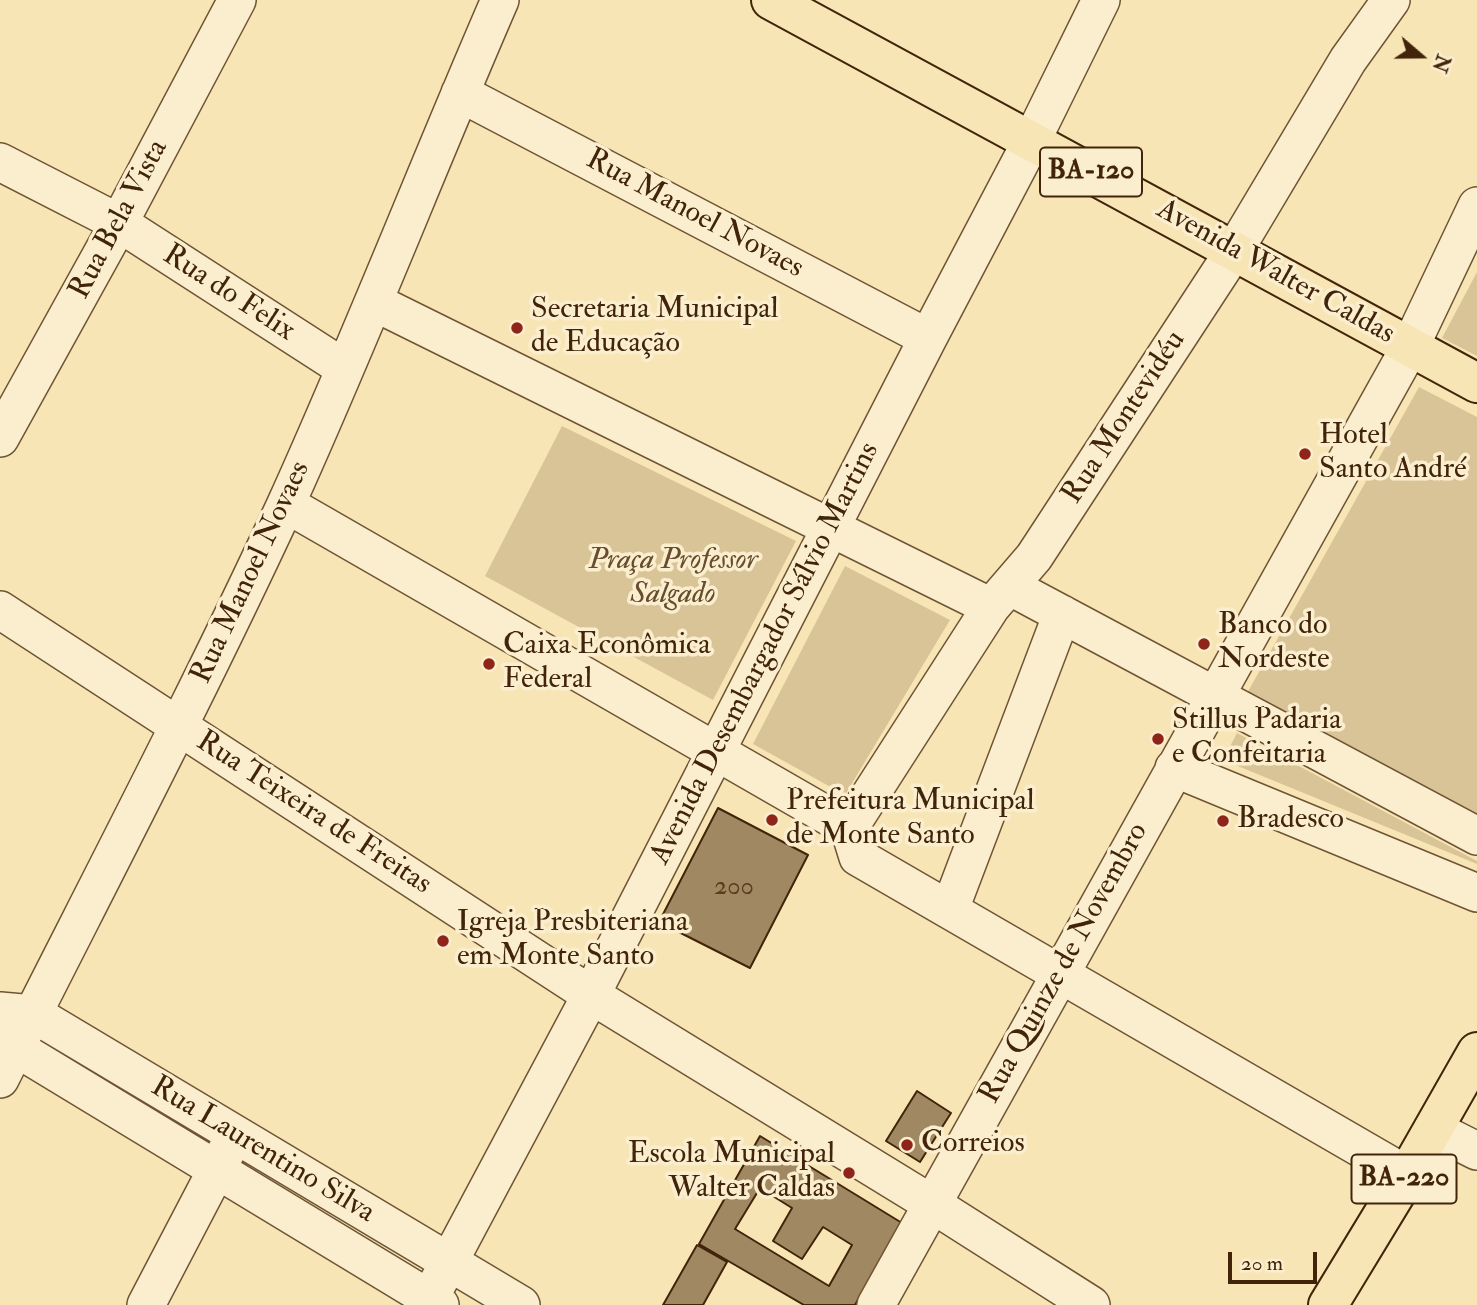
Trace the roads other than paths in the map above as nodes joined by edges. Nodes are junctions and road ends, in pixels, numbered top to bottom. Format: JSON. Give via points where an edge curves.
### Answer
{"nodes":[{"id":1,"x":237,"y":0,"type":"edge"},
{"id":2,"x":500,"y":0,"type":"edge"},
{"id":3,"x":771,"y":0,"type":"edge"},
{"id":4,"x":1101,"y":0,"type":"edge"},
{"id":5,"x":1391,"y":0,"type":"edge"},
{"id":6,"x":460,"y":93,"type":"junction"},
{"id":7,"x":1032,"y":140,"type":"junction"},
{"id":8,"x":0,"y":162,"type":"edge"},
{"id":9,"x":1477,"y":206,"type":"edge"},
{"id":10,"x":120,"y":223,"type":"junction"},
{"id":11,"x":1234,"y":251,"type":"junction"},
{"id":12,"x":374,"y":302,"type":"junction"},
{"id":13,"x":928,"y":338,"type":"junction"},
{"id":14,"x":1410,"y":347,"type":"junction"},
{"id":15,"x":344,"y":368,"type":"junction"},
{"id":16,"x":1477,"y":383,"type":"edge"},
{"id":17,"x":0,"y":438,"type":"edge"},
{"id":18,"x":286,"y":504,"type":"junction"},
{"id":19,"x":831,"y":528,"type":"junction"},
{"id":20,"x":1001,"y":597,"type":"junction"},
{"id":21,"x":0,"y":610,"type":"edge"},
{"id":22,"x":1062,"y":614,"type":"junction"},
{"id":23,"x":1215,"y":697,"type":"junction"},
{"id":24,"x":179,"y":728,"type":"junction"},
{"id":25,"x":715,"y":751,"type":"junction"},
{"id":26,"x":1174,"y":768,"type":"junction"},
{"id":27,"x":849,"y":828,"type":"junction"},
{"id":28,"x":1477,"y":836,"type":"edge"},
{"id":29,"x":1477,"y":893,"type":"edge"},
{"id":30,"x":950,"y":909,"type":"junction"},
{"id":31,"x":1060,"y":972,"type":"junction"},
{"id":32,"x":591,"y":995,"type":"junction"},
{"id":33,"x":17,"y":1012,"type":"edge"},
{"id":34,"x":5,"y":1051,"type":"edge"},
{"id":35,"x":1477,"y":1052,"type":"edge"},
{"id":36,"x":1433,"y":1129,"type":"junction"},
{"id":37,"x":234,"y":1135,"type":"junction"},
{"id":38,"x":1477,"y":1151,"type":"edge"},
{"id":39,"x":217,"y":1168,"type":"junction"},
{"id":40,"x":1407,"y":1175,"type":"junction"},
{"id":41,"x":933,"y":1204,"type":"junction"},
{"id":42,"x":449,"y":1264,"type":"junction"},
{"id":43,"x":432,"y":1303,"type":"edge"},
{"id":44,"x":146,"y":1305,"type":"edge"},
{"id":45,"x":521,"y":1305,"type":"edge"},
{"id":46,"x":876,"y":1305,"type":"edge"},
{"id":47,"x":1091,"y":1305,"type":"edge"},
{"id":48,"x":1328,"y":1305,"type":"edge"}],
"edges":[{"from":1,"to":10,"type":"street","name":"Rua Bela Vista"},
{"from":2,"to":6,"type":"street","name":"Rua Manoel Novaes"},
{"from":3,"to":7,"type":"main road","name":"Avenida Walter Caldas","number":"BA-120"},
{"from":4,"to":7,"type":"street","name":"Avenida Desembargador Sálvio Martins"},
{"from":5,"to":11,"type":"street","name":"Rua Montevidéu","via":[[1348,60]]},
{"from":6,"to":12,"type":"street","name":"Rua Manoel Novaes"},
{"from":6,"to":13,"type":"street","name":"Rua Manoel Novaes"},
{"from":7,"to":11,"type":"main road","name":"Avenida Walter Caldas","number":"BA-120"},
{"from":7,"to":13,"type":"street","name":"Avenida Desembargador Sálvio Martins"},
{"from":8,"to":10,"type":"street","name":"Rua do Felix"},
{"from":9,"to":14,"type":"street","name":"Rua Quinze de Novembro"},
{"from":10,"to":15,"type":"street","name":"Rua do Felix"},
{"from":10,"to":17,"type":"street","name":"Rua Bela Vista"},
{"from":11,"to":14,"type":"main road","name":"Avenida Walter Caldas","number":"BA-120"},
{"from":11,"to":20,"type":"street","name":"Rua Montevidéu","via":[[1034,557]]},
{"from":12,"to":15,"type":"street","name":"Rua Manoel Novaes"},
{"from":12,"to":19,"type":"street"},
{"from":13,"to":19,"type":"street","name":"Avenida Desembargador Sálvio Martins"},
{"from":14,"to":16,"type":"main road","number":"BA-120"},
{"from":14,"to":23,"type":"street","name":"Rua Quinze de Novembro"},
{"from":15,"to":18,"type":"street","name":"Rua Manoel Novaes"},
{"from":18,"to":24,"type":"street","name":"Rua Manoel Novaes"},
{"from":18,"to":25,"type":"street"},
{"from":19,"to":20,"type":"street"},
{"from":19,"to":25,"type":"street","name":"Avenida Desembargador Sálvio Martins"},
{"from":20,"to":22,"type":"street"},
{"from":20,"to":27,"type":"street","name":"Rua Montevidéu"},
{"from":21,"to":24,"type":"street","name":"Rua Teixeira de Freitas"},
{"from":22,"to":23,"type":"street"},
{"from":22,"to":30,"type":"street"},
{"from":23,"to":26,"type":"street","name":"Rua Quinze de Novembro"},
{"from":23,"to":28,"type":"street"},
{"from":24,"to":32,"type":"street","name":"Rua Teixeira de Freitas"},
{"from":24,"to":33,"type":"street","name":"Rua Manoel Novaes"},
{"from":25,"to":27,"type":"street"},
{"from":25,"to":32,"type":"street","name":"Avenida Desembargador Sálvio Martins"},
{"from":26,"to":29,"type":"street"},
{"from":26,"to":31,"type":"street","name":"Rua Quinze de Novembro"},
{"from":27,"to":30,"type":"street","via":[[858,857]]},
{"from":30,"to":31,"type":"street"},
{"from":31,"to":40,"type":"street"},
{"from":31,"to":41,"type":"street","name":"Rua Quinze de Novembro"},
{"from":32,"to":41,"type":"street","name":"Rua Teixeira de Freitas"},
{"from":32,"to":42,"type":"street","name":"Avenida Desembargador Sálvio Martins"},
{"from":33,"to":34,"type":"street","name":"Rua Manoel Novaes"},
{"from":33,"to":37,"type":"street","name":"Rua Laurentino Silva"},
{"from":34,"to":39,"type":"street","name":"Rua Laurentino Silva"},
{"from":35,"to":36,"type":"main road","number":"BA-220"},
{"from":36,"to":38,"type":"street"},
{"from":36,"to":40,"type":"main road","number":"BA-220"},
{"from":37,"to":39,"type":"street"},
{"from":37,"to":42,"type":"street","name":"Rua Laurentino Silva"},
{"from":39,"to":43,"type":"street","name":"Rua Laurentino Silva"},
{"from":39,"to":44,"type":"street"},
{"from":40,"to":48,"type":"main road","number":"BA-220"},
{"from":41,"to":46,"type":"street","name":"Rua Quinze de Novembro"},
{"from":41,"to":47,"type":"street","name":"Rua Teixeira de Freitas"},
{"from":42,"to":43,"type":"street","name":"Avenida Desembargador Sálvio Martins"},
{"from":42,"to":45,"type":"street","name":"Rua Laurentino Silva"}]}
